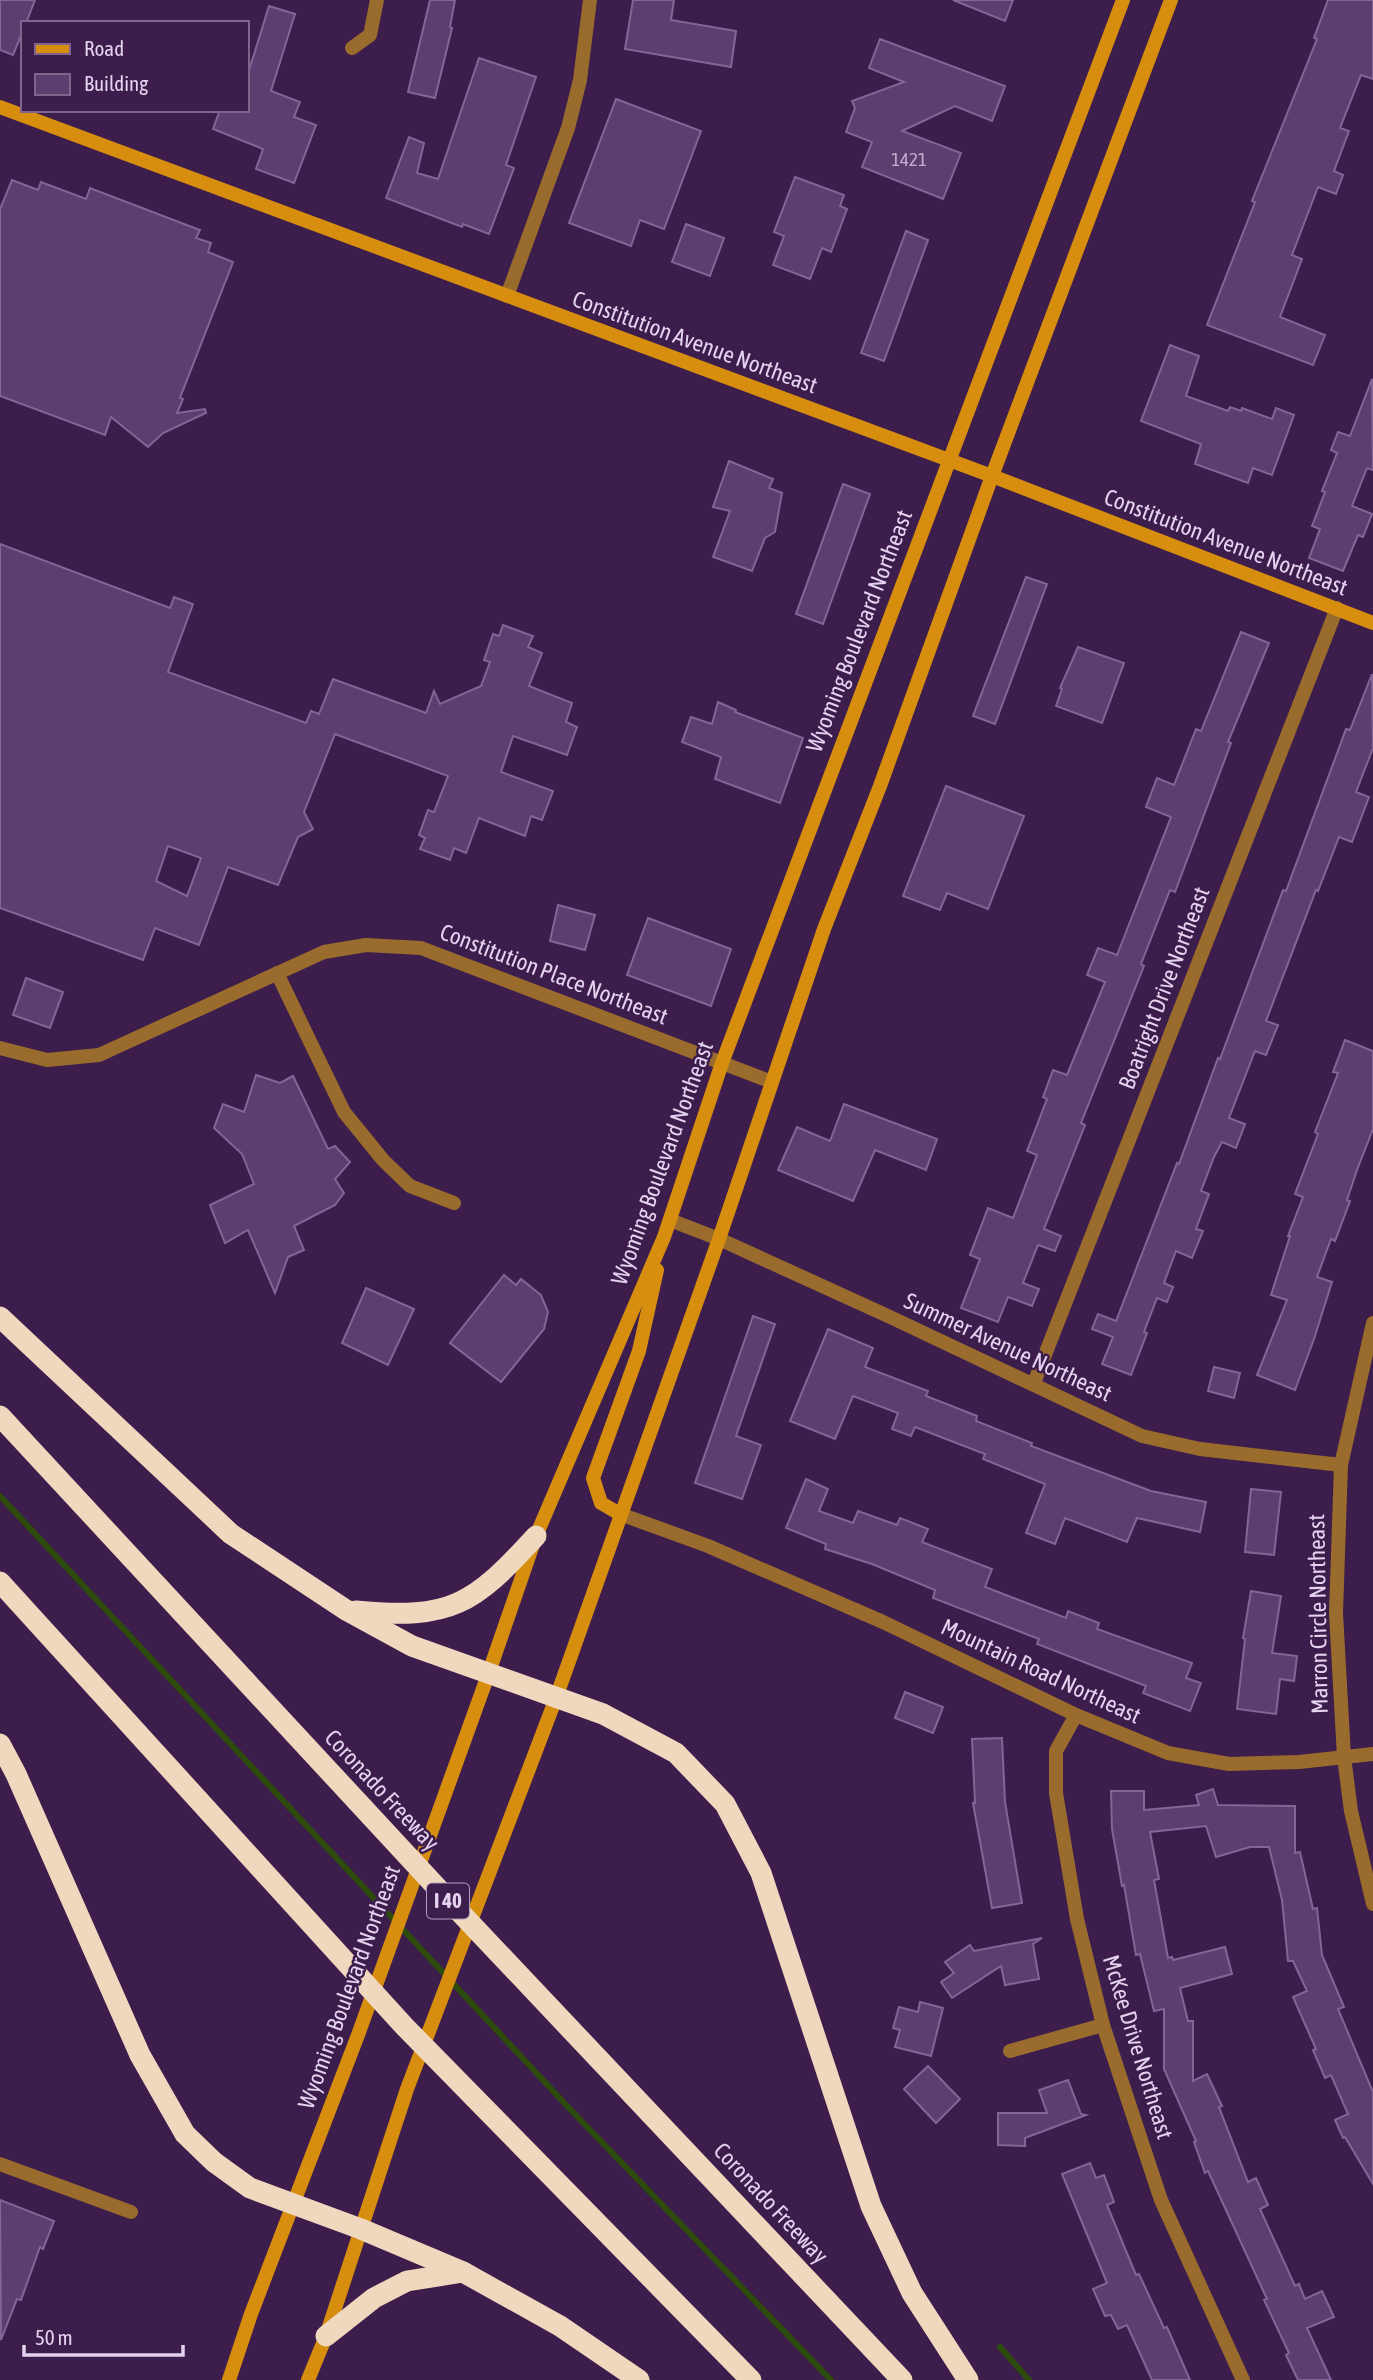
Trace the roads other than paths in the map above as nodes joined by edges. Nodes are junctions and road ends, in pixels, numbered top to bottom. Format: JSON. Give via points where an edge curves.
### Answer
{"nodes":[{"id":1,"x":377,"y":0,"type":"edge"},
{"id":2,"x":590,"y":0,"type":"edge"},
{"id":3,"x":1123,"y":0,"type":"edge"},
{"id":4,"x":1171,"y":0,"type":"edge"},
{"id":5,"x":352,"y":48,"type":"dead end"},
{"id":6,"x":0,"y":107,"type":"edge"},
{"id":7,"x":507,"y":296,"type":"junction"},
{"id":8,"x":948,"y":460,"type":"junction"},
{"id":9,"x":992,"y":476,"type":"junction"},
{"id":10,"x":1337,"y":608,"type":"junction"},
{"id":11,"x":1373,"y":623,"type":"edge"},
{"id":12,"x":277,"y":972,"type":"junction"},
{"id":13,"x":0,"y":1048,"type":"edge"},
{"id":14,"x":722,"y":1063,"type":"junction"},
{"id":15,"x":772,"y":1082,"type":"junction"},
{"id":16,"x":454,"y":1203,"type":"dead end"},
{"id":17,"x":670,"y":1220,"type":"junction"},
{"id":18,"x":664,"y":1237,"type":"junction"},
{"id":19,"x":719,"y":1239,"type":"junction"},
{"id":20,"x":0,"y":1317,"type":"edge"},
{"id":21,"x":1373,"y":1323,"type":"edge"},
{"id":22,"x":1034,"y":1383,"type":"junction"},
{"id":23,"x":0,"y":1416,"type":"edge"},
{"id":24,"x":1341,"y":1465,"type":"junction"},
{"id":25,"x":620,"y":1514,"type":"junction"},
{"id":26,"x":536,"y":1536,"type":"junction"},
{"id":27,"x":0,"y":1582,"type":"edge"},
{"id":28,"x":346,"y":1610,"type":"junction"},
{"id":29,"x":488,"y":1675,"type":"junction"},
{"id":30,"x":556,"y":1698,"type":"junction"},
{"id":31,"x":1076,"y":1715,"type":"junction"},
{"id":32,"x":0,"y":1744,"type":"edge"},
{"id":33,"x":1373,"y":1754,"type":"edge"},
{"id":34,"x":1344,"y":1757,"type":"junction"},
{"id":35,"x":1373,"y":1904,"type":"edge"},
{"id":36,"x":1102,"y":2025,"type":"junction"},
{"id":37,"x":1010,"y":2051,"type":"dead end"},
{"id":38,"x":0,"y":2164,"type":"edge"},
{"id":39,"x":292,"y":2204,"type":"junction"},
{"id":40,"x":131,"y":2212,"type":"dead end"},
{"id":41,"x":361,"y":2230,"type":"junction"},
{"id":42,"x":463,"y":2272,"type":"junction"},
{"id":43,"x":326,"y":2336,"type":"junction"},
{"id":44,"x":229,"y":2380,"type":"edge"},
{"id":45,"x":308,"y":2380,"type":"edge"},
{"id":46,"x":639,"y":2380,"type":"edge"},
{"id":47,"x":751,"y":2380,"type":"edge"},
{"id":48,"x":902,"y":2380,"type":"edge"},
{"id":49,"x":968,"y":2380,"type":"edge"},
{"id":50,"x":1243,"y":2380,"type":"edge"}],
"edges":[{"from":1,"to":5,"type":"street","via":[[370,35]]},
{"from":2,"to":7,"type":"street","via":[[580,80],[568,128]]},
{"from":3,"to":8,"type":"main road","name":"Wyoming Boulevard Northeast"},
{"from":4,"to":9,"type":"main road"},
{"from":6,"to":7,"type":"main road","name":"Constitution Avenue Northeast"},
{"from":7,"to":8,"type":"main road","name":"Constitution Avenue Northeast"},
{"from":8,"to":9,"type":"main road","name":"Constitution Avenue Northeast"},
{"from":8,"to":14,"type":"main road","name":"Wyoming Boulevard Northeast"},
{"from":9,"to":10,"type":"main road","name":"Constitution Avenue Northeast"},
{"from":9,"to":15,"type":"main road"},
{"from":10,"to":11,"type":"main road","name":"Constitution Avenue Northeast"},
{"from":10,"to":22,"type":"street","name":"Boatright Drive Northeast"},
{"from":12,"to":13,"type":"street","name":"Constitution Place Northeast","via":[[99,1055],[47,1060]]},
{"from":12,"to":14,"type":"street","name":"Constitution Place Northeast","via":[[324,953],[357,947],[421,948]]},
{"from":12,"to":16,"type":"street","via":[[344,1112],[410,1186]]},
{"from":14,"to":15,"type":"street","name":"Constitution Place Northeast"},
{"from":14,"to":17,"type":"main road","name":"Wyoming Boulevard Northeast"},
{"from":15,"to":19,"type":"main road"},
{"from":17,"to":18,"type":"main road","name":"Wyoming Boulevard Northeast"},
{"from":17,"to":19,"type":"street","name":"Summer Avenue Northeast"},
{"from":18,"to":25,"type":"main road","via":[[639,1350],[593,1478],[601,1503]]},
{"from":18,"to":26,"type":"main road","name":"Wyoming Boulevard Northeast"},
{"from":19,"to":22,"type":"street","name":"Summer Avenue Northeast"},
{"from":19,"to":25,"type":"main road"},
{"from":20,"to":28,"type":"highway","via":[[231,1534]]},
{"from":21,"to":24,"type":"street","name":"Marron Circle Northeast"},
{"from":22,"to":24,"type":"street","name":"Summer Avenue Northeast","via":[[1142,1436],[1199,1448]]},
{"from":23,"to":48,"type":"highway","name":"Coronado Freeway","number":"I 40"},
{"from":24,"to":34,"type":"street","name":"Marron Circle Northeast","via":[[1336,1613]]},
{"from":25,"to":30,"type":"main road"},
{"from":25,"to":31,"type":"street","name":"Mountain Road Northeast","via":[[708,1546],[883,1622]]},
{"from":26,"to":28,"type":"highway","via":[[476,1595],[441,1610],[398,1615]]},
{"from":26,"to":29,"type":"main road","name":"Wyoming Boulevard Northeast"},
{"from":27,"to":47,"type":"highway","via":[[405,2027]]},
{"from":28,"to":29,"type":"highway","via":[[412,1646]]},
{"from":29,"to":30,"type":"highway"},
{"from":29,"to":39,"type":"main road","name":"Wyoming Boulevard Northeast"},
{"from":30,"to":41,"type":"main road","via":[[407,2089]]},
{"from":30,"to":49,"type":"highway","via":[[603,1714],[676,1753],[725,1804],[761,1873],[871,2206],[912,2293]]},
{"from":31,"to":34,"type":"street","name":"Mountain Road Northeast","via":[[1168,1753],[1229,1764]]},
{"from":31,"to":36,"type":"street","name":"McKee Drive Northeast","via":[[1056,1751],[1056,1793],[1077,1919]]},
{"from":32,"to":39,"type":"highway","via":[[141,2055],[185,2134],[250,2188]]},
{"from":33,"to":34,"type":"street","name":"Mountain Road Northeast"},
{"from":34,"to":35,"type":"street","name":"Marron Circle Northeast","via":[[1351,1811]]},
{"from":36,"to":37,"type":"street"},
{"from":36,"to":50,"type":"street","name":"McKee Drive Northeast","via":[[1161,2200]]},
{"from":38,"to":40,"type":"street"},
{"from":39,"to":41,"type":"highway"},
{"from":39,"to":44,"type":"main road","name":"Wyoming Boulevard Northeast"},
{"from":41,"to":42,"type":"highway"},
{"from":41,"to":43,"type":"main road"},
{"from":42,"to":43,"type":"highway","via":[[407,2281],[374,2298]]},
{"from":42,"to":46,"type":"highway","via":[[560,2326]]},
{"from":43,"to":45,"type":"main road"}]}
